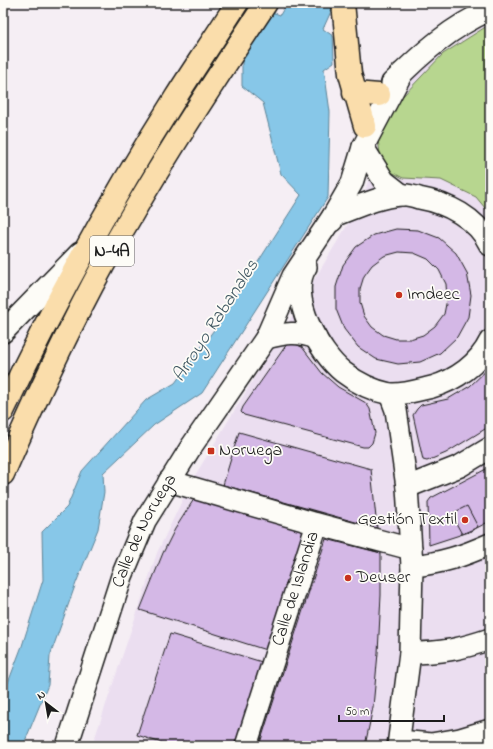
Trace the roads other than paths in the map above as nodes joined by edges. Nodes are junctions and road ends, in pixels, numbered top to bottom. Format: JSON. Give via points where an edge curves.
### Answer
{"nodes":[{"id":1,"x":266,"y":3,"type":"edge"},
{"id":2,"x":343,"y":3,"type":"edge"},
{"id":3,"x":234,"y":8,"type":"edge"},
{"id":4,"x":490,"y":10,"type":"edge"},
{"id":5,"x":402,"y":73,"type":"junction"},
{"id":6,"x":354,"y":92,"type":"junction"},
{"id":7,"x":379,"y":95,"type":"junction"},
{"id":8,"x":365,"y":126,"type":"junction"},
{"id":9,"x":363,"y":147,"type":"junction"},
{"id":10,"x":402,"y":195,"type":"junction"},
{"id":11,"x":342,"y":213,"type":"junction"},
{"id":12,"x":92,"y":239,"type":"junction"},
{"id":13,"x":490,"y":245,"type":"edge"},
{"id":14,"x":300,"y":292,"type":"junction"},
{"id":15,"x":3,"y":332,"type":"edge"},
{"id":16,"x":266,"y":338,"type":"junction"},
{"id":17,"x":316,"y":338,"type":"junction"},
{"id":18,"x":490,"y":341,"type":"edge"},
{"id":19,"x":390,"y":394,"type":"junction"},
{"id":20,"x":3,"y":411,"type":"edge"},
{"id":21,"x":490,"y":448,"type":"edge"},
{"id":22,"x":3,"y":474,"type":"edge"},
{"id":23,"x":169,"y":481,"type":"junction"},
{"id":24,"x":407,"y":487,"type":"junction"},
{"id":25,"x":317,"y":524,"type":"junction"},
{"id":26,"x":490,"y":544,"type":"edge"},
{"id":27,"x":412,"y":557,"type":"junction"},
{"id":28,"x":490,"y":639,"type":"edge"},
{"id":29,"x":410,"y":653,"type":"junction"},
{"id":30,"x":490,"y":730,"type":"edge"},
{"id":31,"x":399,"y":744,"type":"edge"},
{"id":32,"x":67,"y":746,"type":"edge"},
{"id":33,"x":246,"y":746,"type":"edge"}],
"edges":[{"from":1,"to":22,"type":"main road","number":"N-4A","via":[[167,158],[93,284],[52,364]]},
{"from":2,"to":6,"type":"main road"},
{"from":3,"to":12,"type":"main road","number":"N-4A","via":[[168,110]]},
{"from":4,"to":5,"type":"street","via":[[453,31],[423,53]]},
{"from":5,"to":7,"type":"street"},
{"from":5,"to":9,"type":"street"},
{"from":6,"to":7,"type":"main road"},
{"from":6,"to":8,"type":"main road"},
{"from":7,"to":8,"type":"street"},
{"from":8,"to":9,"type":"street"},
{"from":9,"to":10,"type":"street","via":[[384,181]]},
{"from":9,"to":11,"type":"street","name":"Calle de Noruega"},
{"from":10,"to":11,"type":"street","via":[[370,202]]},
{"from":10,"to":13,"type":"street","via":[[438,201],[465,216],[486,237]]},
{"from":11,"to":14,"type":"street","name":"Calle de Noruega","via":[[303,272]]},
{"from":11,"to":16,"type":"street","name":"Calle de Noruega","via":[[293,276]]},
{"from":12,"to":15,"type":"street"},
{"from":12,"to":20,"type":"main road","number":"N-4A","via":[[64,287]]},
{"from":14,"to":16,"type":"street","name":"Calle de Noruega","via":[[280,326]]},
{"from":14,"to":17,"type":"street","via":[[307,322]]},
{"from":16,"to":17,"type":"street","via":[[286,332]]},
{"from":16,"to":23,"type":"street","name":"Calle de Noruega"},
{"from":17,"to":19,"type":"street","via":[[342,371],[360,384]]},
{"from":18,"to":19,"type":"street","via":[[467,369],[444,384]]},
{"from":19,"to":24,"type":"street","via":[[396,410]]},
{"from":21,"to":24,"type":"street","via":[[460,466]]},
{"from":23,"to":25,"type":"street"},
{"from":23,"to":32,"type":"street","name":"Calle de Noruega","via":[[145,521],[122,576]]},
{"from":24,"to":27,"type":"street"},
{"from":25,"to":27,"type":"street","name":"Calle de Islandia"},
{"from":25,"to":33,"type":"street","name":"Calle de Islandia"},
{"from":26,"to":27,"type":"street","name":"Calle de Islandia","via":[[462,557],[438,564]]},
{"from":27,"to":29,"type":"street"},
{"from":28,"to":29,"type":"street","via":[[460,649]]},
{"from":29,"to":31,"type":"street"},
{"from":30,"to":31,"type":"street","via":[[431,744]]}]}
